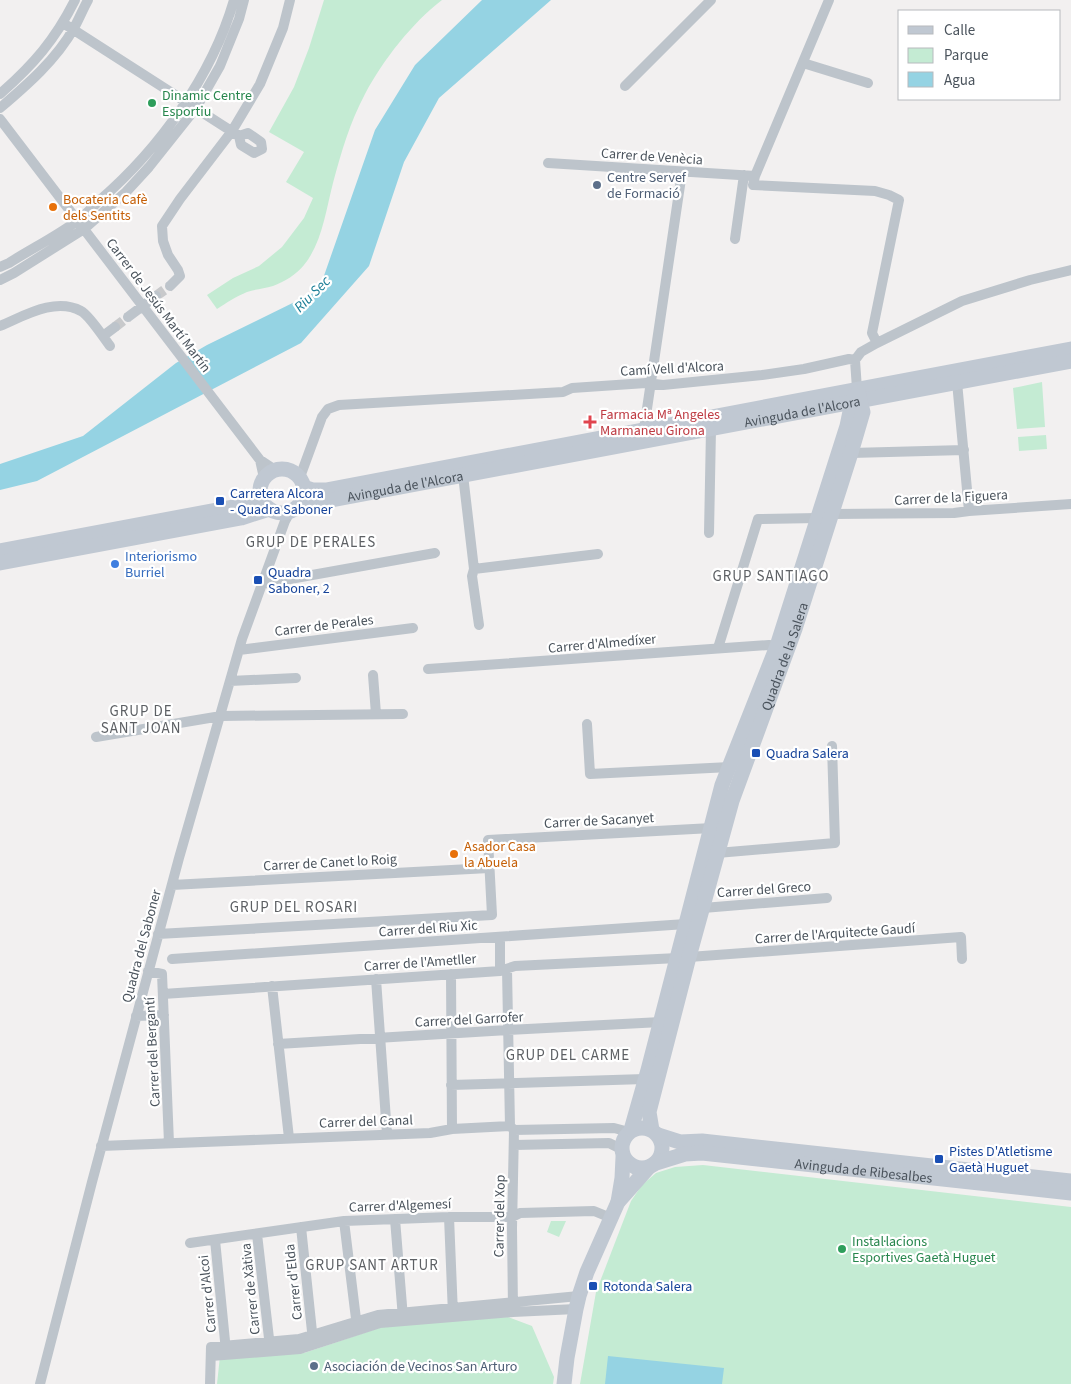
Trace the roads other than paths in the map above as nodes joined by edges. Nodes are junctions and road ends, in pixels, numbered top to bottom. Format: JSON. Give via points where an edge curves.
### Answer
{"nodes":[{"id":1,"x":75,"y":0,"type":"edge"},
{"id":2,"x":88,"y":0,"type":"edge"},
{"id":3,"x":234,"y":0,"type":"edge"},
{"id":4,"x":244,"y":0,"type":"edge"},
{"id":5,"x":290,"y":0,"type":"edge"},
{"id":6,"x":711,"y":0,"type":"edge"},
{"id":7,"x":829,"y":0,"type":"edge"},
{"id":8,"x":63,"y":23,"type":"junction"},
{"id":9,"x":73,"y":29,"type":"junction"},
{"id":10,"x":803,"y":63,"type":"junction"},
{"id":11,"x":868,"y":83,"type":"dead end"},
{"id":12,"x":625,"y":86,"type":"dead end"},
{"id":13,"x":0,"y":94,"type":"edge"},
{"id":14,"x":186,"y":102,"type":"junction"},
{"id":15,"x":0,"y":108,"type":"edge"},
{"id":16,"x":196,"y":108,"type":"junction"},
{"id":17,"x":0,"y":119,"type":"edge"},
{"id":18,"x":236,"y":134,"type":"junction"},
{"id":19,"x":548,"y":163,"type":"dead end"},
{"id":20,"x":682,"y":172,"type":"junction"},
{"id":21,"x":744,"y":176,"type":"junction"},
{"id":22,"x":755,"y":176,"type":"junction"},
{"id":23,"x":80,"y":225,"type":"junction"},
{"id":24,"x":735,"y":240,"type":"dead end"},
{"id":25,"x":0,"y":267,"type":"edge"},
{"id":26,"x":1071,"y":270,"type":"edge"},
{"id":27,"x":0,"y":280,"type":"edge"},
{"id":28,"x":170,"y":286,"type":"tunnel mouth"},
{"id":29,"x":156,"y":296,"type":"tunnel mouth"},
{"id":30,"x":142,"y":306,"type":"junction"},
{"id":31,"x":128,"y":317,"type":"tunnel mouth"},
{"id":32,"x":0,"y":326,"type":"edge"},
{"id":33,"x":115,"y":327,"type":"tunnel mouth"},
{"id":34,"x":102,"y":336,"type":"junction"},
{"id":35,"x":877,"y":343,"type":"junction"},
{"id":36,"x":110,"y":346,"type":"dead end"},
{"id":37,"x":1071,"y":349,"type":"edge"},
{"id":38,"x":854,"y":360,"type":"junction"},
{"id":39,"x":1071,"y":361,"type":"edge"},
{"id":40,"x":958,"y":382,"type":"junction"},
{"id":41,"x":651,"y":384,"type":"junction"},
{"id":42,"x":857,"y":397,"type":"junction"},
{"id":43,"x":644,"y":429,"type":"junction"},
{"id":44,"x":711,"y":429,"type":"junction"},
{"id":45,"x":964,"y":450,"type":"junction"},
{"id":46,"x":852,"y":453,"type":"junction"},
{"id":47,"x":270,"y":474,"type":"junction"},
{"id":48,"x":463,"y":476,"type":"junction"},
{"id":49,"x":302,"y":482,"type":"junction"},
{"id":50,"x":260,"y":495,"type":"junction"},
{"id":51,"x":1071,"y":504,"type":"edge"},
{"id":52,"x":969,"y":511,"type":"junction"},
{"id":53,"x":284,"y":512,"type":"junction"},
{"id":54,"x":825,"y":516,"type":"junction"},
{"id":55,"x":709,"y":533,"type":"dead end"},
{"id":56,"x":0,"y":551,"type":"edge"},
{"id":57,"x":436,"y":553,"type":"dead end"},
{"id":58,"x":598,"y":554,"type":"dead end"},
{"id":59,"x":0,"y":563,"type":"edge"},
{"id":60,"x":474,"y":569,"type":"junction"},
{"id":61,"x":262,"y":584,"type":"junction"},
{"id":62,"x":479,"y":625,"type":"dead end"},
{"id":63,"x":413,"y":628,"type":"dead end"},
{"id":64,"x":777,"y":646,"type":"junction"},
{"id":65,"x":718,"y":648,"type":"junction"},
{"id":66,"x":239,"y":650,"type":"junction"},
{"id":67,"x":428,"y":669,"type":"dead end"},
{"id":68,"x":373,"y":675,"type":"dead end"},
{"id":69,"x":296,"y":678,"type":"dead end"},
{"id":70,"x":230,"y":681,"type":"junction"},
{"id":71,"x":376,"y":714,"type":"junction"},
{"id":72,"x":403,"y":714,"type":"dead end"},
{"id":73,"x":221,"y":716,"type":"junction"},
{"id":74,"x":587,"y":724,"type":"dead end"},
{"id":75,"x":96,"y":737,"type":"dead end"},
{"id":76,"x":832,"y":746,"type":"dead end"},
{"id":77,"x":736,"y":769,"type":"junction"},
{"id":78,"x":729,"y":787,"type":"junction"},
{"id":79,"x":712,"y":828,"type":"junction"},
{"id":80,"x":711,"y":853,"type":"junction"},
{"id":81,"x":489,"y":868,"type":"junction"},
{"id":82,"x":172,"y":885,"type":"junction"},
{"id":83,"x":827,"y":898,"type":"dead end"},
{"id":84,"x":697,"y":908,"type":"junction"},
{"id":85,"x":686,"y":924,"type":"junction"},
{"id":86,"x":158,"y":934,"type":"junction"},
{"id":87,"x":500,"y":939,"type":"dead end"},
{"id":88,"x":684,"y":957,"type":"junction"},
{"id":89,"x":172,"y":959,"type":"dead end"},
{"id":90,"x":962,"y":959,"type":"dead end"},
{"id":91,"x":503,"y":970,"type":"junction"},
{"id":92,"x":148,"y":971,"type":"junction"},
{"id":93,"x":451,"y":974,"type":"junction"},
{"id":94,"x":376,"y":979,"type":"junction"},
{"id":95,"x":272,"y":986,"type":"junction"},
{"id":96,"x":163,"y":994,"type":"junction"},
{"id":97,"x":164,"y":1015,"type":"junction"},
{"id":98,"x":136,"y":1016,"type":"junction"},
{"id":99,"x":666,"y":1024,"type":"junction"},
{"id":100,"x":508,"y":1030,"type":"junction"},
{"id":101,"x":450,"y":1033,"type":"junction"},
{"id":102,"x":380,"y":1038,"type":"junction"},
{"id":103,"x":278,"y":1044,"type":"junction"},
{"id":104,"x":646,"y":1079,"type":"junction"},
{"id":105,"x":509,"y":1083,"type":"junction"},
{"id":106,"x":451,"y":1085,"type":"junction"},
{"id":107,"x":512,"y":1128,"type":"junction"},
{"id":108,"x":452,"y":1129,"type":"junction"},
{"id":109,"x":630,"y":1131,"type":"junction"},
{"id":110,"x":655,"y":1132,"type":"junction"},
{"id":111,"x":387,"y":1134,"type":"junction"},
{"id":112,"x":289,"y":1138,"type":"junction"},
{"id":113,"x":170,"y":1143,"type":"junction"},
{"id":114,"x":514,"y":1145,"type":"junction"},
{"id":115,"x":101,"y":1146,"type":"junction"},
{"id":116,"x":622,"y":1153,"type":"junction"},
{"id":117,"x":653,"y":1165,"type":"junction"},
{"id":118,"x":1071,"y":1182,"type":"edge"},
{"id":119,"x":1071,"y":1193,"type":"edge"},
{"id":120,"x":618,"y":1202,"type":"junction"},
{"id":121,"x":449,"y":1217,"type":"junction"},
{"id":122,"x":512,"y":1217,"type":"junction"},
{"id":123,"x":611,"y":1218,"type":"junction"},
{"id":124,"x":395,"y":1219,"type":"junction"},
{"id":125,"x":344,"y":1221,"type":"junction"},
{"id":126,"x":301,"y":1227,"type":"junction"},
{"id":127,"x":257,"y":1234,"type":"junction"},
{"id":128,"x":215,"y":1240,"type":"junction"},
{"id":129,"x":190,"y":1243,"type":"dead end"},
{"id":130,"x":577,"y":1302,"type":"junction"},
{"id":131,"x":513,"y":1307,"type":"junction"},
{"id":132,"x":453,"y":1313,"type":"junction"},
{"id":133,"x":402,"y":1317,"type":"junction"},
{"id":134,"x":357,"y":1326,"type":"junction"},
{"id":135,"x":313,"y":1340,"type":"junction"},
{"id":136,"x":270,"y":1346,"type":"junction"},
{"id":137,"x":226,"y":1350,"type":"junction"},
{"id":138,"x":566,"y":1358,"type":"junction"},
{"id":139,"x":40,"y":1384,"type":"edge"},
{"id":140,"x":210,"y":1384,"type":"edge"},
{"id":141,"x":556,"y":1384,"type":"edge"},
{"id":142,"x":564,"y":1384,"type":"edge"}],
"edges":[{"from":1,"to":8,"type":"street"},
{"from":2,"to":9,"type":"street"},
{"from":3,"to":14,"type":"street","via":[[210,61]]},
{"from":4,"to":16,"type":"street","via":[[220,66]]},
{"from":5,"to":18,"type":"street","via":[[260,84]]},
{"from":6,"to":12,"type":"street"},
{"from":7,"to":10,"type":"street"},
{"from":8,"to":9,"type":"street"},
{"from":8,"to":13,"type":"street","via":[[25,72]]},
{"from":9,"to":14,"type":"street"},
{"from":9,"to":15,"type":"street","via":[[32,80]]},
{"from":10,"to":11,"type":"street"},
{"from":10,"to":22,"type":"street"},
{"from":14,"to":16,"type":"street"},
{"from":14,"to":23,"type":"street","via":[[142,160]]},
{"from":16,"to":18,"type":"street"},
{"from":16,"to":23,"type":"street","via":[[126,192]]},
{"from":17,"to":23,"type":"street","name":"Carrer de Jesús Martí Martín"},
{"from":18,"to":28,"type":"street","via":[[180,199],[162,226],[168,255],[180,276]]},
{"from":19,"to":20,"type":"street","name":"Carrer de Venècia"},
{"from":20,"to":21,"type":"street","name":"Carrer de Venècia"},
{"from":20,"to":41,"type":"street"},
{"from":21,"to":22,"type":"street","name":"Carrer de Venècia"},
{"from":21,"to":24,"type":"street"},
{"from":22,"to":35,"type":"street","via":[[753,185],[874,191],[899,200],[872,333]]},
{"from":23,"to":25,"type":"street"},
{"from":23,"to":27,"type":"street"},
{"from":23,"to":30,"type":"street","name":"Carrer de Jesús Martí Martín"},
{"from":26,"to":35,"type":"street","name":"Camí Vell d'Alcora","via":[[962,301]]},
{"from":29,"to":30,"type":"street"},
{"from":30,"to":31,"type":"street"},
{"from":30,"to":47,"type":"street","name":"Carrer de Jesús Martí Martín"},
{"from":32,"to":34,"type":"street","via":[[46,307],[64,305],[82,311]]},
{"from":33,"to":34,"type":"street"},
{"from":34,"to":36,"type":"street"},
{"from":35,"to":38,"type":"street","name":"Camí Vell d'Alcora"},
{"from":37,"to":42,"type":"street","name":"Avinguda de l'Alcora"},
{"from":38,"to":41,"type":"street","name":"Camí Vell d'Alcora","via":[[762,375]]},
{"from":38,"to":42,"type":"street"},
{"from":39,"to":40,"type":"street","name":"Avinguda de l'Alcora"},
{"from":40,"to":42,"type":"street","name":"Avinguda de l'Alcora"},
{"from":40,"to":45,"type":"street"},
{"from":41,"to":43,"type":"street"},
{"from":41,"to":49,"type":"street","name":"Camí Vell d'Alcora","via":[[339,405],[328,409],[322,417]]},
{"from":42,"to":43,"type":"street","name":"Avinguda de l'Alcora"},
{"from":42,"to":44,"type":"street","name":"Avinguda de l'Alcora"},
{"from":42,"to":46,"type":"street","name":"Quadra de la Salera","via":[[863,412]]},
{"from":42,"to":54,"type":"street","name":"Quadra de la Salera"},
{"from":43,"to":49,"type":"street","name":"Avinguda de l'Alcora","via":[[326,490],[313,490]]},
{"from":44,"to":48,"type":"street","name":"Avinguda de l'Alcora"},
{"from":44,"to":55,"type":"street"},
{"from":45,"to":46,"type":"street"},
{"from":45,"to":52,"type":"street"},
{"from":46,"to":54,"type":"street","name":"Quadra de la Salera"},
{"from":47,"to":49,"type":"street","via":[[284,469],[293,471]]},
{"from":47,"to":50,"type":"street","via":[[260,486]]},
{"from":48,"to":53,"type":"street","name":"Avinguda de l'Alcora"},
{"from":48,"to":60,"type":"street"},
{"from":49,"to":53,"type":"street","via":[[304,497]]},
{"from":50,"to":53,"type":"street","via":[[263,503]]},
{"from":50,"to":56,"type":"street","via":[[238,506]]},
{"from":51,"to":52,"type":"street","name":"Carrer de la Figuera"},
{"from":52,"to":54,"type":"street","name":"Carrer de la Figuera"},
{"from":53,"to":59,"type":"street","name":"Avinguda de l'Alcora"},
{"from":53,"to":61,"type":"street","name":"Quadra del Saboner"},
{"from":54,"to":64,"type":"street","name":"Quadra de la Salera"},
{"from":54,"to":65,"type":"street","name":"Carrer de la Figuera","via":[[758,519]]},
{"from":54,"to":77,"type":"street","name":"Quadra de la Salera","via":[[795,629]]},
{"from":57,"to":61,"type":"street"},
{"from":58,"to":60,"type":"street"},
{"from":60,"to":62,"type":"street","via":[[472,576]]},
{"from":61,"to":66,"type":"street","name":"Quadra del Saboner"},
{"from":63,"to":66,"type":"street","name":"Carrer de Perales"},
{"from":64,"to":65,"type":"street","name":"Carrer d'Almedíxer"},
{"from":64,"to":77,"type":"street","name":"Quadra de la Salera"},
{"from":65,"to":67,"type":"street","name":"Carrer d'Almedíxer"},
{"from":66,"to":70,"type":"street","name":"Quadra del Saboner"},
{"from":68,"to":71,"type":"street"},
{"from":69,"to":70,"type":"street"},
{"from":70,"to":73,"type":"street","name":"Quadra del Saboner"},
{"from":71,"to":72,"type":"street"},
{"from":71,"to":73,"type":"street"},
{"from":73,"to":75,"type":"street"},
{"from":73,"to":82,"type":"street","name":"Quadra del Saboner"},
{"from":74,"to":77,"type":"street","via":[[590,774]]},
{"from":76,"to":80,"type":"street","via":[[835,844]]},
{"from":77,"to":78,"type":"street","name":"Quadra de la Salera"},
{"from":78,"to":79,"type":"street","name":"Quadra de la Salera"},
{"from":78,"to":80,"type":"street","name":"Quadra de la Salera"},
{"from":79,"to":80,"type":"street","name":"Quadra de la Salera"},
{"from":79,"to":81,"type":"street","name":"Carrer de Sacanyet","via":[[488,840]]},
{"from":80,"to":84,"type":"street","name":"Quadra de la Salera"},
{"from":81,"to":82,"type":"street","name":"Carrer de Canet lo Roig"},
{"from":81,"to":86,"type":"street","via":[[492,915]]},
{"from":82,"to":86,"type":"street","name":"Quadra del Saboner"},
{"from":83,"to":84,"type":"street","name":"Carrer del Greco"},
{"from":84,"to":85,"type":"street","name":"Quadra de la Salera"},
{"from":84,"to":88,"type":"street","name":"Quadra de la Salera"},
{"from":85,"to":88,"type":"street","name":"Quadra de la Salera"},
{"from":85,"to":89,"type":"street","name":"Carrer del Riu Xic"},
{"from":86,"to":92,"type":"street","name":"Quadra del Saboner"},
{"from":87,"to":91,"type":"street","name":"Carrer del Xop"},
{"from":88,"to":90,"type":"street","name":"Carrer de l'Arquitecte Gaudí","via":[[961,938]]},
{"from":88,"to":91,"type":"street","name":"Carrer de l'Ametller","via":[[514,966]]},
{"from":88,"to":99,"type":"street","name":"Quadra de la Salera"},
{"from":91,"to":93,"type":"street","name":"Carrer de l'Ametller"},
{"from":91,"to":100,"type":"street","name":"Carrer del Xop"},
{"from":92,"to":96,"type":"street","name":"Carrer del Bergantí","via":[[162,974]]},
{"from":92,"to":98,"type":"street","name":"Quadra del Saboner"},
{"from":93,"to":94,"type":"street","name":"Carrer de l'Ametller"},
{"from":93,"to":101,"type":"street"},
{"from":94,"to":95,"type":"street","name":"Carrer de l'Ametller"},
{"from":94,"to":102,"type":"street"},
{"from":95,"to":96,"type":"street","name":"Carrer de l'Ametller"},
{"from":95,"to":103,"type":"street"},
{"from":96,"to":97,"type":"street","name":"Carrer del Bergantí"},
{"from":97,"to":98,"type":"street"},
{"from":97,"to":113,"type":"street","name":"Carrer del Bergantí"},
{"from":98,"to":115,"type":"street","name":"Quadra del Saboner"},
{"from":99,"to":100,"type":"street","name":"Carrer del Garrofer"},
{"from":99,"to":104,"type":"street","name":"Quadra de la Salera"},
{"from":99,"to":110,"type":"street","name":"Quadra de la Salera","via":[[649,1112]]},
{"from":100,"to":101,"type":"street","name":"Carrer del Garrofer"},
{"from":100,"to":105,"type":"street","name":"Carrer del Xop"},
{"from":101,"to":102,"type":"street","name":"Carrer del Garrofer"},
{"from":101,"to":106,"type":"street"},
{"from":102,"to":103,"type":"street","name":"Carrer del Garrofer"},
{"from":102,"to":111,"type":"street"},
{"from":103,"to":112,"type":"street"},
{"from":104,"to":105,"type":"street"},
{"from":104,"to":109,"type":"street","name":"Quadra de la Salera"},
{"from":105,"to":106,"type":"street"},
{"from":105,"to":107,"type":"street","name":"Carrer del Xop"},
{"from":106,"to":108,"type":"street"},
{"from":107,"to":108,"type":"street","name":"Carrer del Canal"},
{"from":107,"to":109,"type":"street","name":"Carrer del Canal","via":[[614,1128]]},
{"from":107,"to":114,"type":"street","name":"Carrer del Xop"},
{"from":108,"to":111,"type":"street","name":"Carrer del Canal"},
{"from":109,"to":110,"type":"street","via":[[641,1127]]},
{"from":109,"to":116,"type":"street","via":[[623,1140]]},
{"from":110,"to":117,"type":"street","via":[[662,1150]]},
{"from":110,"to":118,"type":"street","name":"Avinguda de Ribesalbes","via":[[680,1142],[702,1141]]},
{"from":111,"to":112,"type":"street","name":"Carrer del Canal"},
{"from":112,"to":113,"type":"street","name":"Carrer del Canal"},
{"from":113,"to":115,"type":"street","name":"Carrer del Canal"},
{"from":114,"to":116,"type":"street","via":[[609,1143]]},
{"from":114,"to":122,"type":"street","name":"Carrer del Xop"},
{"from":115,"to":139,"type":"street","name":"Quadra del Saboner"},
{"from":116,"to":117,"type":"street","via":[[630,1165],[639,1168]]},
{"from":116,"to":120,"type":"street"},
{"from":117,"to":119,"type":"street","name":"Avinguda de Ribesalbes","via":[[685,1154],[702,1153]]},
{"from":117,"to":120,"type":"street"},
{"from":120,"to":123,"type":"street"},
{"from":121,"to":122,"type":"street","name":"Carrer d'Algemesí"},
{"from":121,"to":124,"type":"street","name":"Carrer d'Algemesí"},
{"from":121,"to":132,"type":"street"},
{"from":122,"to":123,"type":"street","name":"Carrer d'Algemesí","via":[[520,1213],[594,1211]]},
{"from":122,"to":131,"type":"street","name":"Carrer del Xop"},
{"from":123,"to":130,"type":"street"},
{"from":124,"to":125,"type":"street","name":"Carrer d'Algemesí"},
{"from":124,"to":133,"type":"street"},
{"from":125,"to":126,"type":"street","name":"Carrer d'Algemesí"},
{"from":125,"to":134,"type":"street"},
{"from":126,"to":127,"type":"street","name":"Carrer d'Algemesí"},
{"from":126,"to":135,"type":"street","name":"Carrer d'Elda"},
{"from":127,"to":128,"type":"street","name":"Carrer d'Algemesí"},
{"from":127,"to":136,"type":"street","name":"Carrer de Xàtiva"},
{"from":128,"to":129,"type":"street","name":"Carrer d'Algemesí"},
{"from":128,"to":137,"type":"street","name":"Carrer d'Alcoi"},
{"from":130,"to":131,"type":"street"},
{"from":130,"to":138,"type":"street"},
{"from":131,"to":132,"type":"street"},
{"from":132,"to":133,"type":"street"},
{"from":133,"to":134,"type":"street"},
{"from":134,"to":135,"type":"street"},
{"from":135,"to":136,"type":"street","via":[[300,1349]]},
{"from":136,"to":137,"type":"street"},
{"from":137,"to":140,"type":"street","via":[[211,1351]]},
{"from":138,"to":141,"type":"street"},
{"from":138,"to":142,"type":"street"}]}
